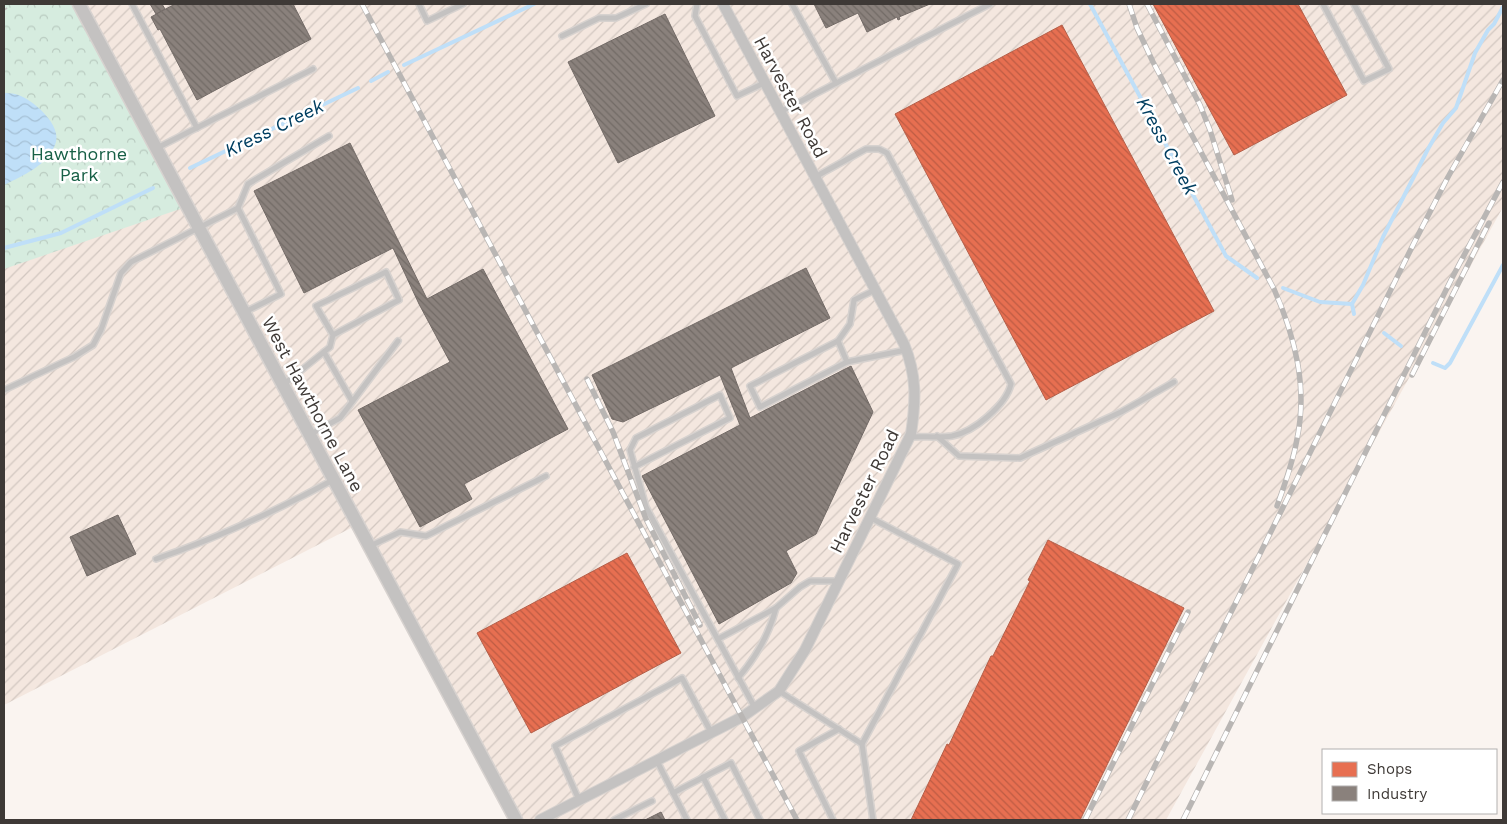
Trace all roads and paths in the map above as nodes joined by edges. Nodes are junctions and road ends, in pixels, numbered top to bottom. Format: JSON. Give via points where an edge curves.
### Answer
{"nodes":[{"id":1,"x":79,"y":4,"type":"edge"},
{"id":2,"x":132,"y":4,"type":"edge"},
{"id":3,"x":418,"y":4,"type":"edge"},
{"id":4,"x":463,"y":4,"type":"edge"},
{"id":5,"x":646,"y":4,"type":"edge"},
{"id":6,"x":697,"y":4,"type":"edge"},
{"id":7,"x":723,"y":4,"type":"edge"},
{"id":8,"x":792,"y":4,"type":"edge"},
{"id":9,"x":990,"y":4,"type":"edge"},
{"id":10,"x":1323,"y":4,"type":"edge"},
{"id":11,"x":1354,"y":4,"type":"edge"},
{"id":12,"x":7,"y":8,"type":"dead end"},
{"id":13,"x":4,"y":10,"type":"edge"},
{"id":14,"x":562,"y":36,"type":"dead end"},
{"id":15,"x":313,"y":70,"type":"dead end"},
{"id":16,"x":764,"y":83,"type":"junction"},
{"id":17,"x":836,"y":83,"type":"junction"},
{"id":18,"x":780,"y":112,"type":"junction"},
{"id":19,"x":197,"y":128,"type":"junction"},
{"id":20,"x":329,"y":136,"type":"dead end"},
{"id":21,"x":157,"y":149,"type":"junction"},
{"id":22,"x":815,"y":177,"type":"junction"},
{"id":23,"x":238,"y":208,"type":"junction"},
{"id":24,"x":199,"y":228,"type":"junction"},
{"id":25,"x":875,"y":290,"type":"junction"},
{"id":26,"x":244,"y":313,"type":"junction"},
{"id":27,"x":333,"y":335,"type":"junction"},
{"id":28,"x":398,"y":341,"type":"dead end"},
{"id":29,"x":838,"y":341,"type":"junction"},
{"id":30,"x":906,"y":350,"type":"junction"},
{"id":31,"x":324,"y":352,"type":"junction"},
{"id":32,"x":847,"y":362,"type":"junction"},
{"id":33,"x":1174,"y":382,"type":"dead end"},
{"id":34,"x":283,"y":385,"type":"junction"},
{"id":35,"x":4,"y":390,"type":"edge"},
{"id":36,"x":352,"y":401,"type":"junction"},
{"id":37,"x":310,"y":435,"type":"junction"},
{"id":38,"x":910,"y":436,"type":"junction"},
{"id":39,"x":937,"y":436,"type":"junction"},
{"id":40,"x":634,"y":467,"type":"junction"},
{"id":41,"x":546,"y":476,"type":"dead end"},
{"id":42,"x":333,"y":480,"type":"junction"},
{"id":43,"x":871,"y":518,"type":"junction"},
{"id":44,"x":369,"y":546,"type":"junction"},
{"id":45,"x":156,"y":559,"type":"dead end"},
{"id":46,"x":838,"y":581,"type":"junction"},
{"id":47,"x":776,"y":608,"type":"junction"},
{"id":48,"x":718,"y":640,"type":"junction"},
{"id":49,"x":738,"y":678,"type":"junction"},
{"id":50,"x":780,"y":691,"type":"junction"},
{"id":51,"x":755,"y":709,"type":"junction"},
{"id":52,"x":839,"y":729,"type":"junction"},
{"id":53,"x":711,"y":732,"type":"junction"},
{"id":54,"x":862,"y":744,"type":"junction"},
{"id":55,"x":656,"y":760,"type":"junction"},
{"id":56,"x":703,"y":777,"type":"junction"},
{"id":57,"x":673,"y":793,"type":"junction"},
{"id":58,"x":579,"y":800,"type":"junction"},
{"id":59,"x":652,"y":801,"type":"dead end"},
{"id":60,"x":516,"y":820,"type":"edge"},
{"id":61,"x":540,"y":820,"type":"edge"},
{"id":62,"x":614,"y":820,"type":"edge"},
{"id":63,"x":687,"y":820,"type":"edge"},
{"id":64,"x":725,"y":820,"type":"edge"},
{"id":65,"x":760,"y":820,"type":"edge"},
{"id":66,"x":833,"y":820,"type":"edge"},
{"id":67,"x":873,"y":820,"type":"edge"}],
"edges":[{"from":1,"to":21,"type":"street","name":"West Hawthorne Lane"},
{"from":2,"to":19,"type":"lane"},
{"from":3,"to":4,"type":"lane","via":[[427,21]]},
{"from":5,"to":14,"type":"lane","via":[[616,18],[598,18]]},
{"from":6,"to":16,"type":"lane","via":[[696,16],[736,96]]},
{"from":7,"to":16,"type":"street","name":"Harvester Road"},
{"from":8,"to":17,"type":"lane"},
{"from":9,"to":17,"type":"lane"},
{"from":10,"to":11,"type":"lane","via":[[1364,81],[1389,68]]},
{"from":12,"to":13,"type":"path"},
{"from":15,"to":19,"type":"lane"},
{"from":16,"to":18,"type":"street","name":"Harvester Road"},
{"from":17,"to":18,"type":"lane"},
{"from":18,"to":22,"type":"street","name":"Harvester Road"},
{"from":19,"to":21,"type":"lane"},
{"from":20,"to":23,"type":"lane","via":[[248,184]]},
{"from":21,"to":24,"type":"street","name":"West Hawthorne Lane"},
{"from":22,"to":25,"type":"street","name":"Harvester Road"},
{"from":22,"to":39,"type":"lane","via":[[866,150],[879,149],[887,153],[1011,384],[1009,394],[987,418],[954,436]]},
{"from":23,"to":24,"type":"lane"},
{"from":23,"to":26,"type":"lane","via":[[281,294]]},
{"from":24,"to":26,"type":"street","name":"West Hawthorne Lane"},
{"from":24,"to":35,"type":"lane","via":[[132,262],[121,274],[93,345]]},
{"from":25,"to":29,"type":"lane","via":[[854,300],[850,324]]},
{"from":25,"to":30,"type":"street","name":"Harvester Road"},
{"from":26,"to":34,"type":"street","name":"West Hawthorne Lane"},
{"from":27,"to":27,"type":"lane","via":[[399,300],[386,272],[316,306]]},
{"from":27,"to":31,"type":"lane","via":[[330,347]]},
{"from":28,"to":36,"type":"lane"},
{"from":29,"to":32,"type":"lane"},
{"from":29,"to":32,"type":"lane","via":[[750,386],[760,406]]},
{"from":30,"to":32,"type":"lane"},
{"from":30,"to":38,"type":"street","name":"Harvester Road","via":[[915,390]]},
{"from":31,"to":34,"type":"lane"},
{"from":31,"to":36,"type":"lane"},
{"from":33,"to":39,"type":"lane","via":[[1120,412],[1020,458],[959,456]]},
{"from":34,"to":37,"type":"street","name":"West Hawthorne Lane"},
{"from":36,"to":37,"type":"lane","via":[[340,418]]},
{"from":37,"to":42,"type":"street","name":"West Hawthorne Lane"},
{"from":38,"to":39,"type":"lane"},
{"from":38,"to":43,"type":"street","name":"Harvester Road"},
{"from":40,"to":40,"type":"lane","via":[[630,450],[636,438],[720,396],[730,418]]},
{"from":40,"to":48,"type":"lane","via":[[646,507]]},
{"from":41,"to":44,"type":"lane","via":[[426,536],[400,532]]},
{"from":42,"to":44,"type":"street","name":"West Hawthorne Lane"},
{"from":42,"to":45,"type":"lane","via":[[212,539]]},
{"from":43,"to":46,"type":"street","name":"Harvester Road"},
{"from":43,"to":54,"type":"lane","via":[[958,564]]},
{"from":44,"to":60,"type":"street","name":"West Hawthorne Lane"},
{"from":46,"to":47,"type":"lane","via":[[810,581]]},
{"from":46,"to":50,"type":"street","name":"Harvester Road","via":[[805,650]]},
{"from":47,"to":48,"type":"lane"},
{"from":47,"to":49,"type":"lane","via":[[771,629],[752,662]]},
{"from":48,"to":49,"type":"lane"},
{"from":49,"to":51,"type":"lane"},
{"from":50,"to":51,"type":"street","name":"Harvester Road"},
{"from":50,"to":52,"type":"lane"},
{"from":51,"to":53,"type":"street","name":"Harvester Road"},
{"from":52,"to":54,"type":"lane"},
{"from":52,"to":66,"type":"lane","via":[[799,751]]},
{"from":53,"to":55,"type":"street","name":"Harvester Road"},
{"from":53,"to":58,"type":"lane","via":[[682,678],[555,746]]},
{"from":54,"to":67,"type":"lane"},
{"from":55,"to":57,"type":"lane"},
{"from":55,"to":58,"type":"street","name":"Harvester Road"},
{"from":56,"to":57,"type":"lane"},
{"from":56,"to":64,"type":"lane"},
{"from":56,"to":65,"type":"lane","via":[[731,763]]},
{"from":57,"to":63,"type":"lane"},
{"from":58,"to":61,"type":"street","name":"Harvester Road"},
{"from":59,"to":62,"type":"lane"}]}
